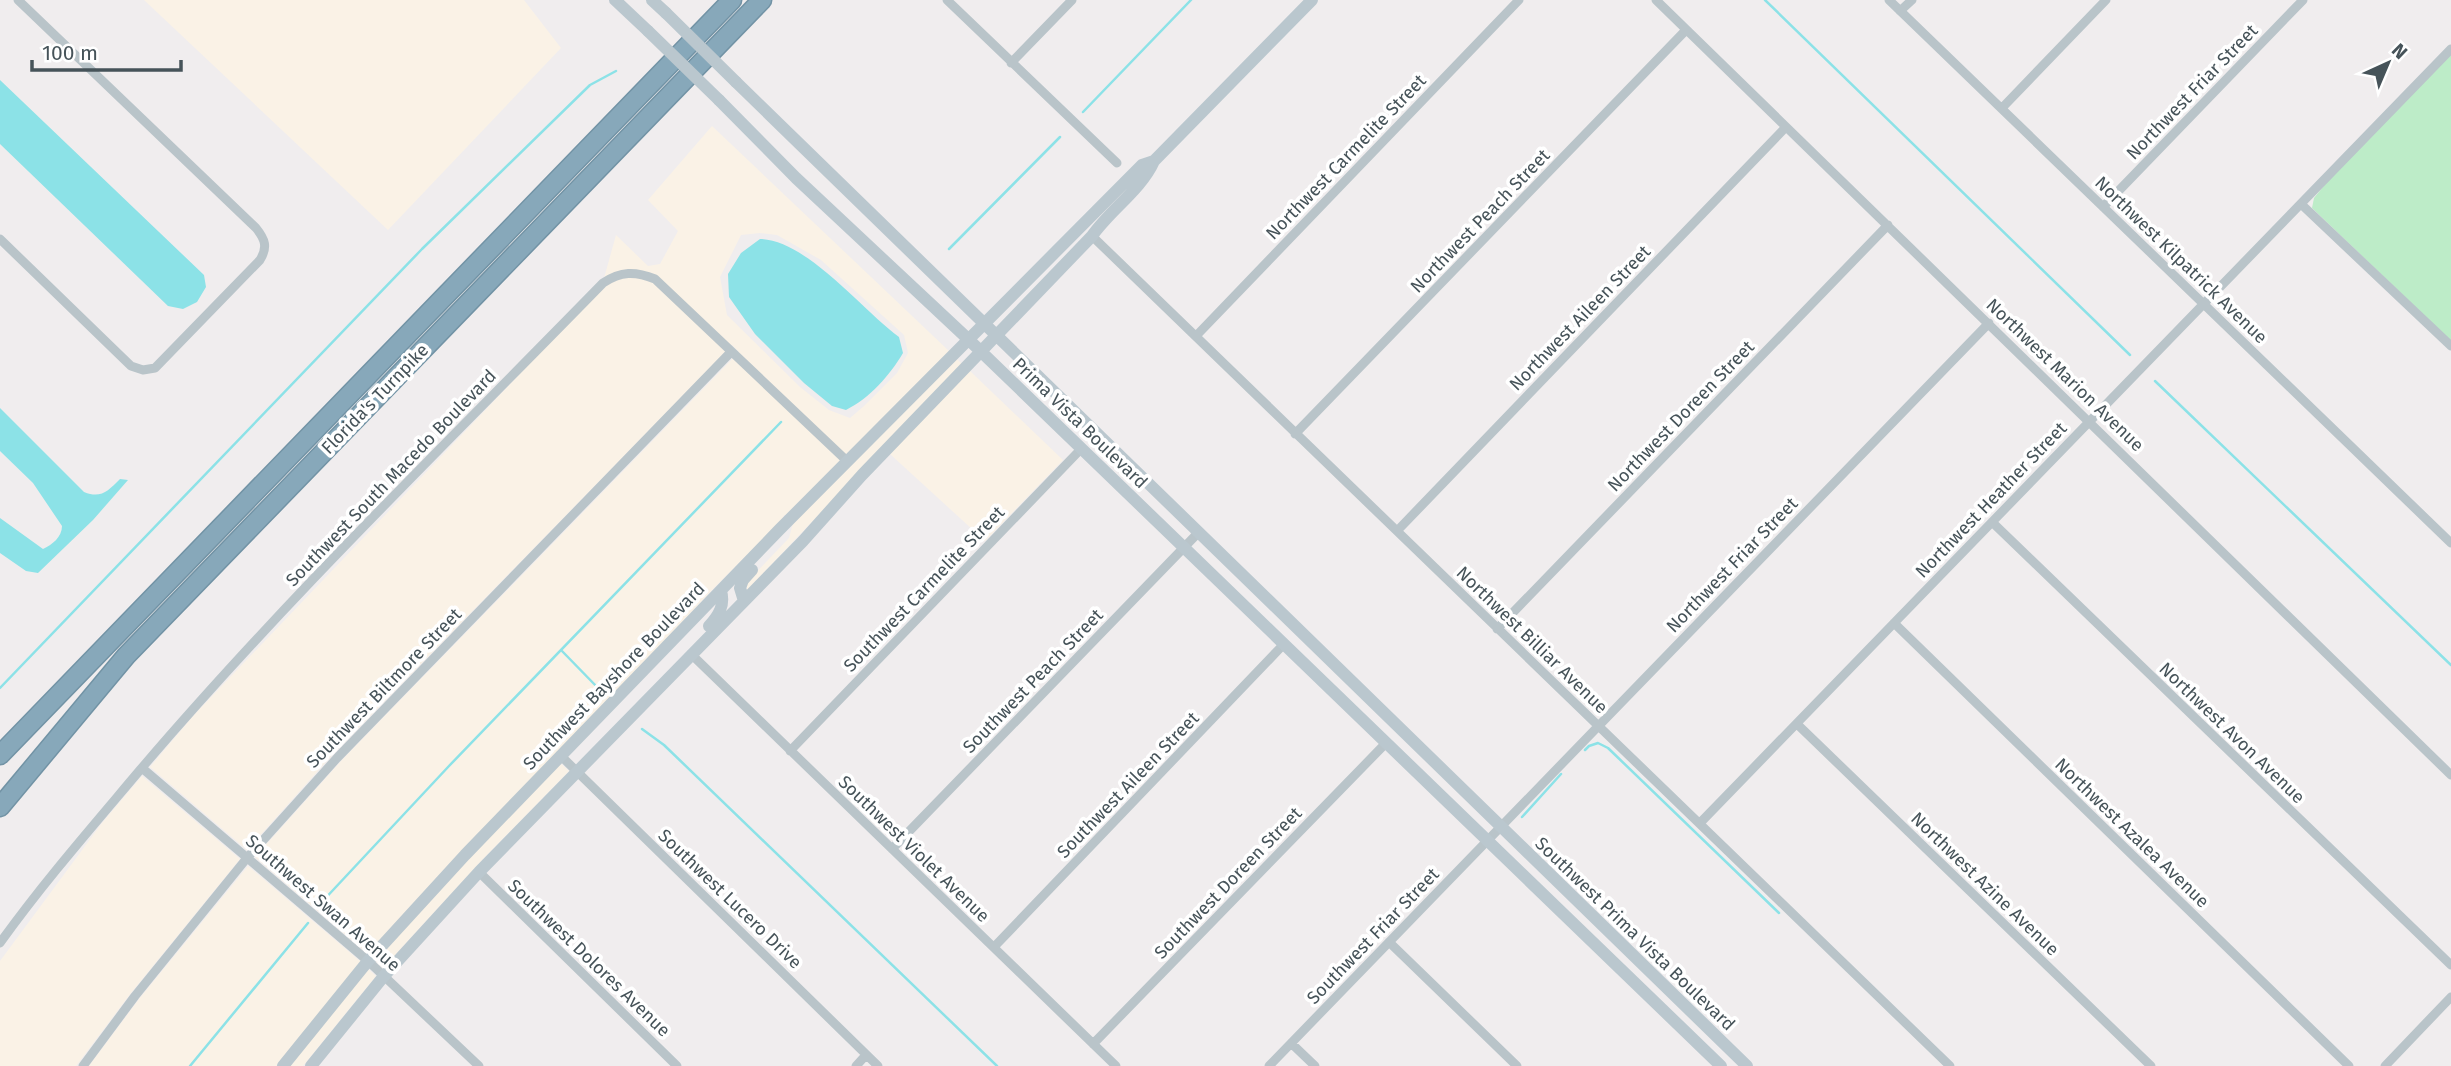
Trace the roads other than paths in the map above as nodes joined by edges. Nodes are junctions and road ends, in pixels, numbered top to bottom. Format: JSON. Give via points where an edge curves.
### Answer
{"nodes":[{"id":1,"x":18,"y":0,"type":"edge"},
{"id":2,"x":615,"y":0,"type":"edge"},
{"id":3,"x":652,"y":0,"type":"edge"},
{"id":4,"x":732,"y":0,"type":"edge"},
{"id":5,"x":762,"y":0,"type":"edge"},
{"id":6,"x":947,"y":0,"type":"edge"},
{"id":7,"x":1072,"y":0,"type":"edge"},
{"id":8,"x":1312,"y":0,"type":"edge"},
{"id":9,"x":1519,"y":0,"type":"edge"},
{"id":10,"x":1656,"y":0,"type":"edge"},
{"id":11,"x":1889,"y":0,"type":"edge"},
{"id":12,"x":1912,"y":0,"type":"edge"},
{"id":13,"x":2106,"y":0,"type":"edge"},
{"id":14,"x":2303,"y":0,"type":"edge"},
{"id":15,"x":1900,"y":12,"type":"junction"},
{"id":16,"x":1686,"y":30,"type":"junction"},
{"id":17,"x":2451,"y":49,"type":"edge"},
{"id":18,"x":1011,"y":63,"type":"junction"},
{"id":19,"x":2002,"y":108,"type":"junction"},
{"id":20,"x":1786,"y":127,"type":"junction"},
{"id":21,"x":1154,"y":161,"type":"junction"},
{"id":22,"x":1117,"y":163,"type":"dead end"},
{"id":23,"x":2301,"y":204,"type":"junction"},
{"id":24,"x":2103,"y":207,"type":"junction"},
{"id":25,"x":1888,"y":225,"type":"junction"},
{"id":26,"x":1092,"y":236,"type":"junction"},
{"id":27,"x":0,"y":239,"type":"edge"},
{"id":28,"x":2202,"y":304,"type":"junction"},
{"id":29,"x":985,"y":323,"type":"junction"},
{"id":30,"x":1989,"y":324,"type":"junction"},
{"id":31,"x":1196,"y":335,"type":"junction"},
{"id":32,"x":998,"y":336,"type":"junction"},
{"id":33,"x":968,"y":339,"type":"junction"},
{"id":34,"x":2451,"y":346,"type":"edge"},
{"id":35,"x":981,"y":351,"type":"junction"},
{"id":36,"x":731,"y":352,"type":"junction"},
{"id":37,"x":2089,"y":420,"type":"junction"},
{"id":38,"x":1296,"y":434,"type":"junction"},
{"id":39,"x":1080,"y":449,"type":"junction"},
{"id":40,"x":847,"y":461,"type":"junction"},
{"id":41,"x":788,"y":521,"type":"junction"},
{"id":42,"x":1992,"y":523,"type":"junction"},
{"id":43,"x":1397,"y":531,"type":"junction"},
{"id":44,"x":1197,"y":534,"type":"junction"},
{"id":45,"x":2451,"y":543,"type":"edge"},
{"id":46,"x":1185,"y":547,"type":"junction"},
{"id":47,"x":721,"y":591,"type":"junction"},
{"id":48,"x":744,"y":601,"type":"junction"},
{"id":49,"x":1894,"y":623,"type":"junction"},
{"id":50,"x":1497,"y":629,"type":"junction"},
{"id":51,"x":1284,"y":644,"type":"junction"},
{"id":52,"x":691,"y":654,"type":"junction"},
{"id":53,"x":674,"y":672,"type":"junction"},
{"id":54,"x":1797,"y":724,"type":"junction"},
{"id":55,"x":1598,"y":726,"type":"junction"},
{"id":56,"x":1386,"y":743,"type":"junction"},
{"id":57,"x":790,"y":751,"type":"junction"},
{"id":58,"x":0,"y":755,"type":"edge"},
{"id":59,"x":560,"y":755,"type":"junction"},
{"id":60,"x":142,"y":768,"type":"junction"},
{"id":61,"x":576,"y":771,"type":"junction"},
{"id":62,"x":2451,"y":775,"type":"edge"},
{"id":63,"x":0,"y":807,"type":"edge"},
{"id":64,"x":1700,"y":823,"type":"junction"},
{"id":65,"x":1499,"y":828,"type":"junction"},
{"id":66,"x":1488,"y":841,"type":"junction"},
{"id":67,"x":892,"y":849,"type":"junction"},
{"id":68,"x":247,"y":858,"type":"junction"},
{"id":69,"x":479,"y":872,"type":"junction"},
{"id":70,"x":1389,"y":942,"type":"junction"},
{"id":71,"x":0,"y":943,"type":"edge"},
{"id":72,"x":994,"y":947,"type":"junction"},
{"id":73,"x":368,"y":961,"type":"junction"},
{"id":74,"x":2451,"y":965,"type":"edge"},
{"id":75,"x":384,"y":976,"type":"junction"},
{"id":76,"x":2451,"y":997,"type":"edge"},
{"id":77,"x":1291,"y":1043,"type":"junction"},
{"id":78,"x":1093,"y":1044,"type":"junction"},
{"id":79,"x":866,"y":1055,"type":"junction"},
{"id":80,"x":83,"y":1066,"type":"edge"},
{"id":81,"x":283,"y":1066,"type":"edge"},
{"id":82,"x":311,"y":1066,"type":"edge"},
{"id":83,"x":478,"y":1066,"type":"edge"},
{"id":84,"x":677,"y":1066,"type":"edge"},
{"id":85,"x":856,"y":1066,"type":"edge"},
{"id":86,"x":878,"y":1066,"type":"edge"},
{"id":87,"x":1116,"y":1066,"type":"edge"},
{"id":88,"x":1269,"y":1066,"type":"edge"},
{"id":89,"x":1315,"y":1066,"type":"edge"},
{"id":90,"x":1517,"y":1066,"type":"edge"},
{"id":91,"x":1721,"y":1066,"type":"edge"},
{"id":92,"x":1747,"y":1066,"type":"edge"},
{"id":93,"x":1950,"y":1066,"type":"edge"},
{"id":94,"x":2151,"y":1066,"type":"edge"},
{"id":95,"x":2349,"y":1066,"type":"edge"},
{"id":96,"x":2385,"y":1066,"type":"edge"}],
"edges":[{"from":1,"to":27,"type":"street","via":[[256,228],[265,239],[265,252],[155,368],[143,370],[131,366]]},
{"from":2,"to":33,"type":"main road","name":"Prima Vista Boulevard","bridge":true},
{"from":3,"to":29,"type":"main road","name":"Prima Vista Boulevard","bridge":true},
{"from":4,"to":58,"type":"highway","name":"Florida's Turnpike"},
{"from":5,"to":63,"type":"highway","name":"Florida's Turnpike","via":[[126,656]]},
{"from":6,"to":18,"type":"street"},
{"from":7,"to":18,"type":"street"},
{"from":8,"to":21,"type":"main road"},
{"from":9,"to":31,"type":"street","name":"Northwest Carmelite Street"},
{"from":10,"to":16,"type":"street","name":"Northwest Marion Avenue"},
{"from":11,"to":15,"type":"street","name":"Northwest Kilpatrick Avenue"},
{"from":12,"to":15,"type":"street"},
{"from":13,"to":19,"type":"street"},
{"from":14,"to":24,"type":"street","name":"Northwest Friar Street"},
{"from":15,"to":19,"type":"street","name":"Northwest Kilpatrick Avenue"},
{"from":16,"to":20,"type":"street","name":"Northwest Marion Avenue"},
{"from":16,"to":38,"type":"street","name":"Northwest Peach Street"},
{"from":17,"to":23,"type":"street","name":"Northwest Heather Street"},
{"from":18,"to":22,"type":"street"},
{"from":19,"to":24,"type":"street","name":"Northwest Kilpatrick Avenue"},
{"from":20,"to":25,"type":"street","name":"Northwest Marion Avenue"},
{"from":20,"to":43,"type":"street","name":"Northwest Aileen Street"},
{"from":21,"to":26,"type":"main road"},
{"from":21,"to":29,"type":"main road","name":"Southwest Bayshore Boulevard","via":[[1142,164]]},
{"from":23,"to":28,"type":"street","name":"Northwest Heather Street"},
{"from":23,"to":34,"type":"street"},
{"from":24,"to":28,"type":"street","name":"Northwest Kilpatrick Avenue"},
{"from":25,"to":30,"type":"street","name":"Northwest Marion Avenue"},
{"from":25,"to":50,"type":"street","name":"Northwest Doreen Street"},
{"from":26,"to":31,"type":"street","name":"Northwest Billiar Avenue"},
{"from":26,"to":32,"type":"main road"},
{"from":28,"to":37,"type":"street","name":"Northwest Heather Street"},
{"from":28,"to":45,"type":"street","name":"Northwest Kilpatrick Avenue"},
{"from":29,"to":32,"type":"main road","name":"Prima Vista Boulevard"},
{"from":29,"to":33,"type":"main road","name":"Southwest Bayshore Boulevard"},
{"from":30,"to":37,"type":"street","name":"Northwest Marion Avenue"},
{"from":30,"to":55,"type":"street","name":"Northwest Friar Street"},
{"from":31,"to":38,"type":"street","name":"Northwest Billiar Avenue"},
{"from":32,"to":35,"type":"main road"},
{"from":32,"to":44,"type":"main road","name":"Prima Vista Boulevard"},
{"from":33,"to":35,"type":"main road","name":"Prima Vista Boulevard"},
{"from":33,"to":40,"type":"main road","name":"Southwest Bayshore Boulevard"},
{"from":35,"to":39,"type":"main road","name":"Prima Vista Boulevard"},
{"from":35,"to":48,"type":"main road"},
{"from":36,"to":40,"type":"street","name":"Southwest South Macedo Boulevard"},
{"from":36,"to":60,"type":"street","name":"Southwest South Macedo Boulevard","via":[[655,279],[628,273],[603,283],[261,634]]},
{"from":36,"to":68,"type":"street","name":"Southwest Biltmore Street","via":[[337,758]]},
{"from":37,"to":42,"type":"street","name":"Northwest Heather Street"},
{"from":37,"to":62,"type":"street","name":"Northwest Marion Avenue"},
{"from":38,"to":43,"type":"street","name":"Northwest Billiar Avenue"},
{"from":39,"to":46,"type":"main road","name":"Prima Vista Boulevard"},
{"from":39,"to":57,"type":"street","name":"Southwest Carmelite Street"},
{"from":40,"to":41,"type":"main road","name":"Southwest Bayshore Boulevard"},
{"from":41,"to":47,"type":"main road","name":"Southwest Bayshore Boulevard"},
{"from":41,"to":48,"type":"main road","via":[[786,534],[743,580]]},
{"from":42,"to":49,"type":"street","name":"Northwest Heather Street"},
{"from":42,"to":74,"type":"street","name":"Northwest Avon Avenue"},
{"from":43,"to":50,"type":"street","name":"Northwest Billiar Avenue"},
{"from":44,"to":46,"type":"street","name":"Southwest Peach Street"},
{"from":44,"to":65,"type":"main road","name":"Prima Vista Boulevard"},
{"from":46,"to":51,"type":"main road","name":"Prima Vista Boulevard"},
{"from":46,"to":67,"type":"street","name":"Southwest Peach Street"},
{"from":47,"to":53,"type":"main road","via":[[719,614],[677,659]]},
{"from":47,"to":59,"type":"main road","name":"Southwest Bayshore Boulevard"},
{"from":48,"to":52,"type":"main road"},
{"from":49,"to":54,"type":"street","name":"Northwest Heather Street"},
{"from":49,"to":95,"type":"street","name":"Northwest Azalea Avenue"},
{"from":50,"to":55,"type":"street","name":"Northwest Billiar Avenue"},
{"from":51,"to":56,"type":"main road","name":"Prima Vista Boulevard"},
{"from":51,"to":72,"type":"street","name":"Southwest Aileen Street"},
{"from":52,"to":53,"type":"main road"},
{"from":52,"to":57,"type":"street","name":"Southwest Violet Avenue"},
{"from":53,"to":61,"type":"main road"},
{"from":54,"to":64,"type":"street","name":"Northwest Heather Street"},
{"from":54,"to":94,"type":"street","name":"Northwest Azine Avenue"},
{"from":55,"to":64,"type":"street","name":"Northwest Billiar Avenue"},
{"from":55,"to":65,"type":"street","name":"Northwest Friar Street"},
{"from":56,"to":66,"type":"main road","name":"Prima Vista Boulevard"},
{"from":56,"to":78,"type":"street","name":"Southwest Doreen Street"},
{"from":57,"to":67,"type":"street","name":"Southwest Violet Avenue"},
{"from":59,"to":61,"type":"street","name":"Southwest Lucero Drive"},
{"from":59,"to":73,"type":"main road","name":"Southwest Bayshore Boulevard"},
{"from":60,"to":68,"type":"street","name":"Southwest Swan Avenue"},
{"from":60,"to":71,"type":"street","name":"Southwest South Macedo Boulevard"},
{"from":61,"to":69,"type":"main road"},
{"from":61,"to":79,"type":"street","name":"Southwest Lucero Drive"},
{"from":64,"to":93,"type":"street","name":"Northwest Billiar Avenue"},
{"from":65,"to":66,"type":"street","name":"Southwest Friar Street"},
{"from":65,"to":92,"type":"main road","name":"Southwest Prima Vista Boulevard"},
{"from":66,"to":70,"type":"street","name":"Southwest Friar Street"},
{"from":66,"to":91,"type":"main road","name":"Southwest Prima Vista Boulevard"},
{"from":67,"to":72,"type":"street","name":"Southwest Violet Avenue"},
{"from":68,"to":73,"type":"street","name":"Southwest Swan Avenue"},
{"from":68,"to":80,"type":"street","name":"Southwest Biltmore Street"},
{"from":69,"to":75,"type":"main road"},
{"from":69,"to":84,"type":"street","name":"Southwest Dolores Avenue"},
{"from":70,"to":77,"type":"street","name":"Southwest Friar Street"},
{"from":70,"to":90,"type":"street"},
{"from":72,"to":78,"type":"street","name":"Southwest Violet Avenue"},
{"from":73,"to":75,"type":"street","name":"Southwest Swan Avenue"},
{"from":73,"to":81,"type":"main road","name":"Southwest Bayshore Boulevard"},
{"from":75,"to":82,"type":"main road"},
{"from":75,"to":83,"type":"street","name":"Southwest Swan Avenue"},
{"from":76,"to":96,"type":"street"},
{"from":77,"to":88,"type":"street","name":"Southwest Friar Street"},
{"from":77,"to":89,"type":"street"},
{"from":78,"to":87,"type":"street","name":"Southwest Violet Avenue"},
{"from":79,"to":85,"type":"street"},
{"from":79,"to":86,"type":"street","name":"Southwest Lucero Drive"}]}
